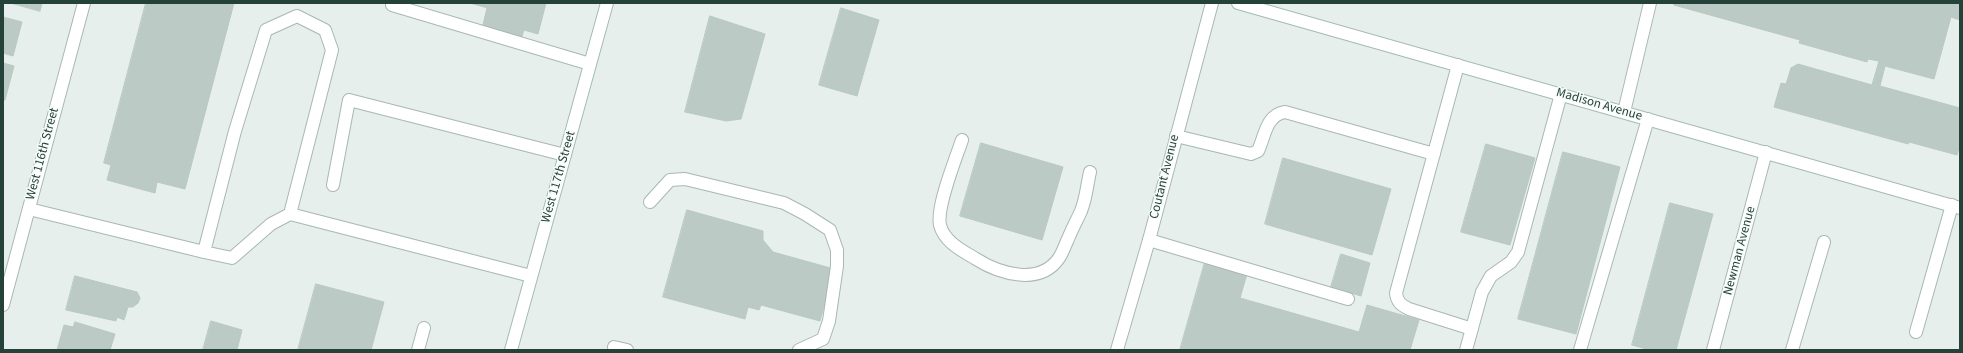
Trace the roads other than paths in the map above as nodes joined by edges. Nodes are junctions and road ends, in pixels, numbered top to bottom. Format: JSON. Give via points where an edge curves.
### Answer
{"nodes":[{"id":1,"x":84,"y":3,"type":"edge"},
{"id":2,"x":607,"y":3,"type":"edge"},
{"id":3,"x":1212,"y":3,"type":"edge"},
{"id":4,"x":1238,"y":3,"type":"edge"},
{"id":5,"x":1650,"y":3,"type":"edge"},
{"id":6,"x":392,"y":5,"type":"dead end"},
{"id":7,"x":590,"y":64,"type":"junction"},
{"id":8,"x":1458,"y":65,"type":"junction"},
{"id":9,"x":1561,"y":94,"type":"junction"},
{"id":10,"x":1624,"y":112,"type":"junction"},
{"id":11,"x":1648,"y":119,"type":"junction"},
{"id":12,"x":1176,"y":136,"type":"junction"},
{"id":13,"x":962,"y":140,"type":"dead end"},
{"id":14,"x":1766,"y":152,"type":"junction"},
{"id":15,"x":1434,"y":154,"type":"junction"},
{"id":16,"x":565,"y":155,"type":"junction"},
{"id":17,"x":1090,"y":172,"type":"dead end"},
{"id":18,"x":333,"y":185,"type":"dead end"},
{"id":19,"x":650,"y":202,"type":"dead end"},
{"id":20,"x":1956,"y":207,"type":"edge"},
{"id":21,"x":29,"y":209,"type":"junction"},
{"id":22,"x":290,"y":214,"type":"junction"},
{"id":23,"x":1149,"y":240,"type":"junction"},
{"id":24,"x":1824,"y":242,"type":"dead end"},
{"id":25,"x":204,"y":252,"type":"junction"},
{"id":26,"x":532,"y":276,"type":"junction"},
{"id":27,"x":1348,"y":299,"type":"dead end"},
{"id":28,"x":3,"y":305,"type":"edge"},
{"id":29,"x":424,"y":328,"type":"dead end"},
{"id":30,"x":1472,"y":329,"type":"junction"},
{"id":31,"x":1916,"y":332,"type":"dead end"},
{"id":32,"x":614,"y":347,"type":"dead end"},
{"id":33,"x":418,"y":350,"type":"edge"},
{"id":34,"x":511,"y":350,"type":"edge"},
{"id":35,"x":627,"y":350,"type":"edge"},
{"id":36,"x":799,"y":350,"type":"edge"},
{"id":37,"x":1117,"y":350,"type":"edge"},
{"id":38,"x":1466,"y":350,"type":"edge"},
{"id":39,"x":1580,"y":350,"type":"edge"},
{"id":40,"x":1714,"y":350,"type":"edge"},
{"id":41,"x":1792,"y":350,"type":"edge"}],
"edges":[{"from":1,"to":21,"type":"main road","name":"West 116th Street"},
{"from":2,"to":7,"type":"main road","name":"West 117th Street"},
{"from":3,"to":12,"type":"main road","name":"Coutant Avenue"},
{"from":4,"to":8,"type":"main road","name":"Madison Avenue"},
{"from":5,"to":10,"type":"main road"},
{"from":6,"to":7,"type":"main road"},
{"from":7,"to":16,"type":"main road","name":"West 117th Street"},
{"from":8,"to":9,"type":"main road","name":"Madison Avenue"},
{"from":8,"to":15,"type":"main road"},
{"from":9,"to":10,"type":"main road","name":"Madison Avenue"},
{"from":9,"to":30,"type":"main road","via":[[1518,252],[1511,262],[1491,276],[1482,292]]},
{"from":10,"to":11,"type":"main road","name":"Madison Avenue"},
{"from":11,"to":14,"type":"main road","name":"Madison Avenue"},
{"from":11,"to":39,"type":"main road"},
{"from":12,"to":15,"type":"main road","via":[[1251,154],[1258,151],[1271,118],[1285,112]]},
{"from":12,"to":23,"type":"main road","name":"Coutant Avenue"},
{"from":13,"to":17,"type":"main road","via":[[941,204],[940,224],[948,239],[958,248],[1001,272],[1020,276],[1032,274],[1047,269],[1059,258],[1082,210]]},
{"from":14,"to":20,"type":"main road","name":"Madison Avenue"},
{"from":14,"to":40,"type":"main road","name":"Newman Avenue"},
{"from":15,"to":30,"type":"main road","via":[[1396,293],[1397,299],[1405,307]]},
{"from":16,"to":18,"type":"main road","via":[[349,100]]},
{"from":16,"to":26,"type":"main road","name":"West 117th Street"},
{"from":19,"to":36,"type":"main road","via":[[670,180],[686,179],[784,203],[830,230],[837,250],[837,266],[829,321],[823,339]]},
{"from":20,"to":31,"type":"main road"},
{"from":21,"to":25,"type":"main road"},
{"from":21,"to":28,"type":"main road","name":"West 116th Street"},
{"from":22,"to":25,"type":"main road","via":[[271,224],[232,258]]},
{"from":22,"to":25,"type":"main road","via":[[332,50],[325,30],[297,16],[266,30],[235,131]]},
{"from":22,"to":26,"type":"main road"},
{"from":23,"to":27,"type":"main road"},
{"from":23,"to":37,"type":"main road","name":"Coutant Avenue"},
{"from":24,"to":41,"type":"main road"},
{"from":26,"to":34,"type":"main road","name":"West 117th Street"},
{"from":29,"to":33,"type":"main road"},
{"from":30,"to":38,"type":"main road"},
{"from":32,"to":35,"type":"main road"}]}
